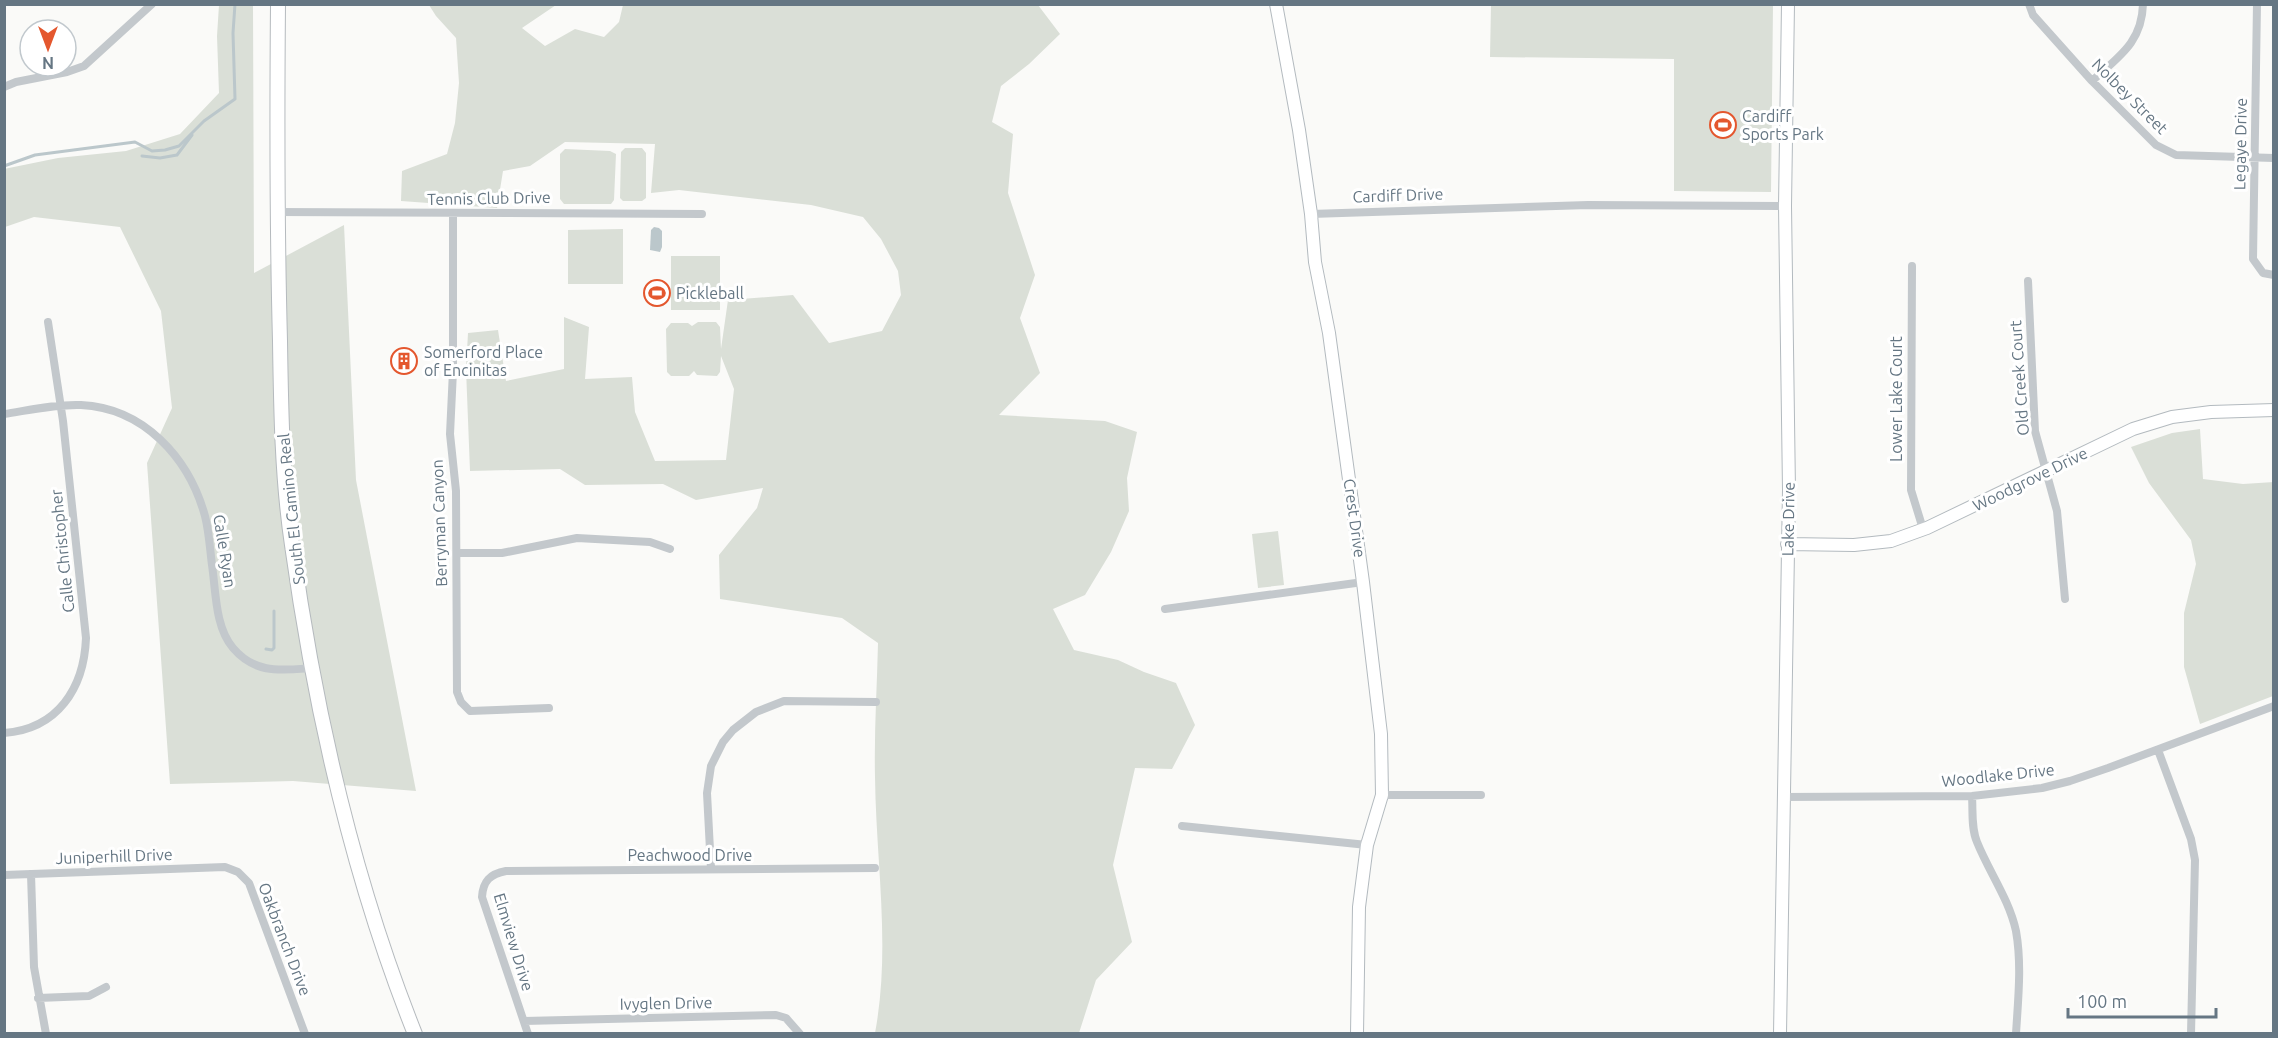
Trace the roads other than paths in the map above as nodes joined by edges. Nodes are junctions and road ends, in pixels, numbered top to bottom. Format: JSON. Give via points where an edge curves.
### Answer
{"nodes":[{"id":1,"x":152,"y":4,"type":"edge"},
{"id":2,"x":278,"y":4,"type":"edge"},
{"id":3,"x":1276,"y":4,"type":"edge"},
{"id":4,"x":1788,"y":4,"type":"edge"},
{"id":5,"x":2030,"y":4,"type":"edge"},
{"id":6,"x":2142,"y":4,"type":"edge"},
{"id":7,"x":2257,"y":4,"type":"edge"},
{"id":8,"x":2092,"y":81,"type":"junction"},
{"id":9,"x":4,"y":87,"type":"edge"},
{"id":10,"x":2256,"y":158,"type":"junction"},
{"id":11,"x":2274,"y":158,"type":"edge"},
{"id":12,"x":1785,"y":206,"type":"junction"},
{"id":13,"x":276,"y":212,"type":"junction"},
{"id":14,"x":453,"y":213,"type":"junction"},
{"id":15,"x":702,"y":214,"type":"dead end"},
{"id":16,"x":1311,"y":214,"type":"junction"},
{"id":17,"x":1912,"y":267,"type":"dead end"},
{"id":18,"x":2272,"y":275,"type":"edge"},
{"id":19,"x":2028,"y":281,"type":"dead end"},
{"id":20,"x":48,"y":322,"type":"dead end"},
{"id":21,"x":61,"y":405,"type":"junction"},
{"id":22,"x":2274,"y":410,"type":"edge"},
{"id":23,"x":4,"y":414,"type":"edge"},
{"id":24,"x":2046,"y":472,"type":"junction"},
{"id":25,"x":1923,"y":529,"type":"junction"},
{"id":26,"x":1787,"y":544,"type":"junction"},
{"id":27,"x":670,"y":549,"type":"dead end"},
{"id":28,"x":457,"y":553,"type":"junction"},
{"id":29,"x":1364,"y":582,"type":"junction"},
{"id":30,"x":2066,"y":599,"type":"dead end"},
{"id":31,"x":1165,"y":609,"type":"dead end"},
{"id":32,"x":313,"y":668,"type":"junction"},
{"id":33,"x":876,"y":702,"type":"dead end"},
{"id":34,"x":2274,"y":706,"type":"edge"},
{"id":35,"x":549,"y":708,"type":"dead end"},
{"id":36,"x":4,"y":734,"type":"edge"},
{"id":37,"x":2158,"y":750,"type":"junction"},
{"id":38,"x":1382,"y":795,"type":"junction"},
{"id":39,"x":1481,"y":795,"type":"dead end"},
{"id":40,"x":1972,"y":796,"type":"junction"},
{"id":41,"x":1784,"y":797,"type":"junction"},
{"id":42,"x":1182,"y":826,"type":"dead end"},
{"id":43,"x":1366,"y":845,"type":"junction"},
{"id":44,"x":225,"y":867,"type":"joint"},
{"id":45,"x":875,"y":868,"type":"dead end"},
{"id":46,"x":711,"y":869,"type":"junction"},
{"id":47,"x":506,"y":871,"type":"joint"},
{"id":48,"x":32,"y":874,"type":"junction"},
{"id":49,"x":4,"y":875,"type":"edge"},
{"id":50,"x":106,"y":987,"type":"dead end"},
{"id":51,"x":38,"y":998,"type":"junction"},
{"id":52,"x":524,"y":1021,"type":"junction"},
{"id":53,"x":46,"y":1034,"type":"edge"},
{"id":54,"x":305,"y":1034,"type":"edge"},
{"id":55,"x":415,"y":1034,"type":"edge"},
{"id":56,"x":528,"y":1034,"type":"edge"},
{"id":57,"x":800,"y":1034,"type":"edge"},
{"id":58,"x":1357,"y":1034,"type":"edge"},
{"id":59,"x":1780,"y":1034,"type":"edge"},
{"id":60,"x":2016,"y":1034,"type":"edge"},
{"id":61,"x":2191,"y":1034,"type":"edge"}],
"edges":[{"from":1,"to":9,"type":"street","via":[[84,66]]},
{"from":2,"to":13,"type":"main road","name":"South El Camino Real"},
{"from":3,"to":16,"type":"street","name":"Crest Drive"},
{"from":4,"to":12,"type":"street","name":"Lake Drive"},
{"from":5,"to":8,"type":"street","name":"Nolbey Street","via":[[2032,15]]},
{"from":6,"to":8,"type":"street","via":[[2138,32],[2131,45]]},
{"from":7,"to":10,"type":"street","name":"Legaye Drive"},
{"from":8,"to":10,"type":"street","name":"Nolbey Street","via":[[2156,145],[2176,155]]},
{"from":10,"to":11,"type":"street","name":"Nolbey Street"},
{"from":10,"to":18,"type":"street","name":"Legaye Drive","via":[[2253,259],[2263,273]]},
{"from":12,"to":16,"type":"street","name":"Cardiff Drive","via":[[1588,205]]},
{"from":12,"to":26,"type":"street","name":"Lake Drive"},
{"from":13,"to":14,"type":"street","name":"Tennis Club Drive"},
{"from":13,"to":32,"type":"main road","name":"South El Camino Real","via":[[291,544]]},
{"from":14,"to":15,"type":"street","name":"Tennis Club Drive"},
{"from":14,"to":28,"type":"street","name":"Berryman Canyon","via":[[450,434]]},
{"from":16,"to":29,"type":"street","name":"Crest Drive"},
{"from":17,"to":25,"type":"street","name":"Lower Lake Court","via":[[1911,490]]},
{"from":19,"to":24,"type":"street","name":"Old Creek Court","via":[[2035,431]]},
{"from":20,"to":21,"type":"street","name":"Calle Christopher"},
{"from":21,"to":23,"type":"street","name":"Calle Ryan"},
{"from":21,"to":32,"type":"street","name":"Calle Ryan","via":[[113,410],[147,426],[171,450],[193,483],[206,519],[219,616],[228,642],[245,658],[273,671]]},
{"from":21,"to":36,"type":"street","name":"Calle Christopher","via":[[86,655],[72,694],[58,710],[31,727]]},
{"from":22,"to":24,"type":"street","name":"Woodgrove Drive","via":[[2172,417],[2133,429]]},
{"from":24,"to":25,"type":"street","name":"Woodgrove Drive"},
{"from":24,"to":30,"type":"street","name":"Old Creek Court","via":[[2057,511]]},
{"from":25,"to":26,"type":"street","name":"Woodgrove Drive","via":[[1891,541]]},
{"from":26,"to":41,"type":"street","name":"Lake Drive"},
{"from":27,"to":28,"type":"street","via":[[650,542],[577,538],[502,553]]},
{"from":28,"to":35,"type":"street","name":"Berryman Canyon","via":[[457,692],[461,702],[470,711]]},
{"from":29,"to":31,"type":"street"},
{"from":29,"to":38,"type":"street","name":"Crest Drive","via":[[1381,734]]},
{"from":32,"to":55,"type":"main road","name":"South El Camino Real","via":[[354,855],[389,969]]},
{"from":33,"to":46,"type":"street","via":[[784,701],[756,712],[733,730],[711,766],[707,793]]},
{"from":34,"to":37,"type":"street","name":"Woodlake Drive"},
{"from":37,"to":40,"type":"street","name":"Woodlake Drive","via":[[2066,783]]},
{"from":37,"to":61,"type":"street","via":[[2191,838],[2195,860]]},
{"from":38,"to":39,"type":"street"},
{"from":38,"to":43,"type":"street","name":"Crest Drive"},
{"from":40,"to":41,"type":"street","name":"Woodlake Drive"},
{"from":40,"to":60,"type":"street","via":[[1976,841],[2016,930],[2020,973]]},
{"from":41,"to":59,"type":"street","name":"Lake Drive"},
{"from":42,"to":43,"type":"street"},
{"from":43,"to":58,"type":"street","name":"Crest Drive","via":[[1359,908]]},
{"from":44,"to":48,"type":"street","name":"Juniperhill Drive"},
{"from":44,"to":54,"type":"street","name":"Oakbranch Drive","via":[[238,872],[249,883]]},
{"from":45,"to":46,"type":"street","name":"Peachwood Drive"},
{"from":46,"to":47,"type":"street","name":"Peachwood Drive"},
{"from":47,"to":52,"type":"street","name":"Elmview Drive","via":[[488,879],[482,897]]},
{"from":48,"to":49,"type":"street","name":"Juniperhill Drive"},
{"from":48,"to":51,"type":"street"},
{"from":50,"to":51,"type":"street","via":[[89,996]]},
{"from":51,"to":53,"type":"street"},
{"from":52,"to":56,"type":"street","name":"Elmview Drive"},
{"from":52,"to":57,"type":"street","name":"Ivyglen Drive","via":[[776,1015],[786,1018]]}]}
